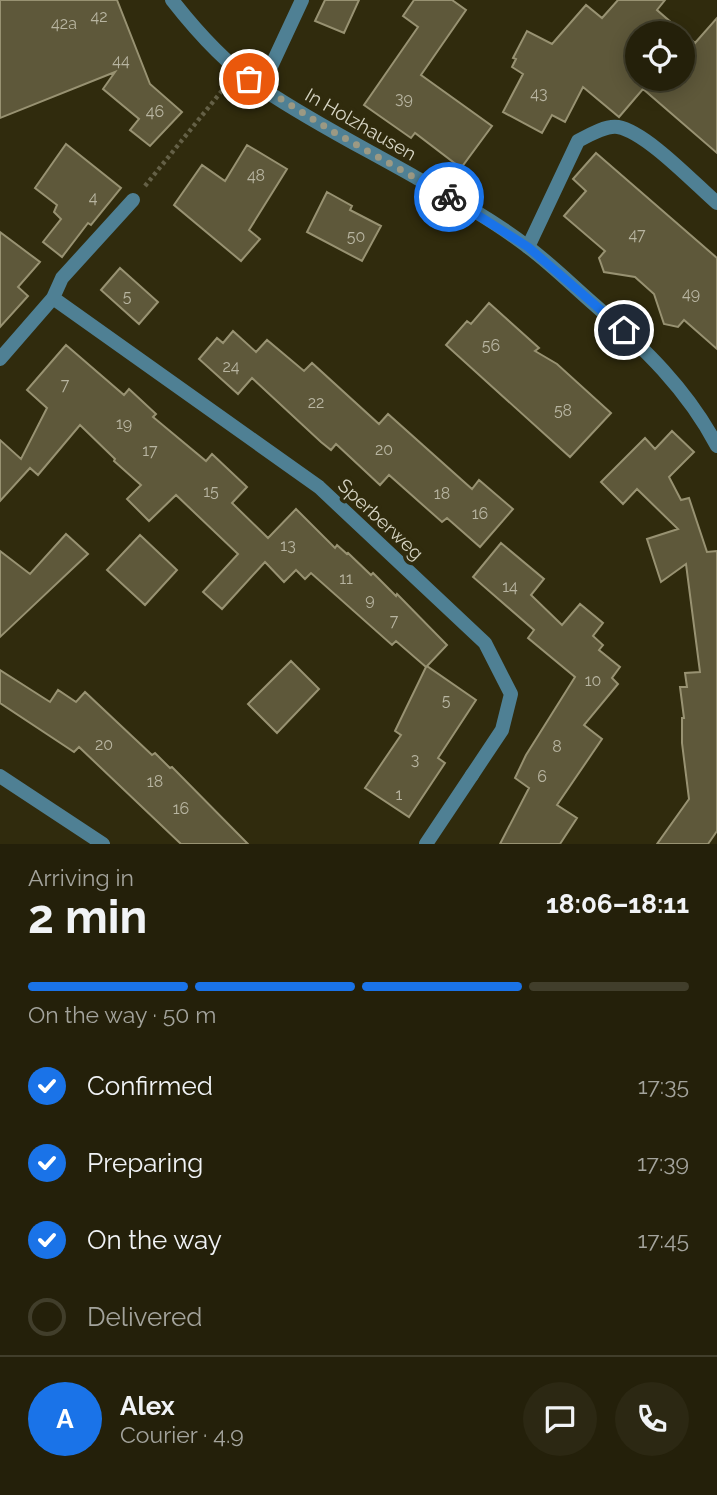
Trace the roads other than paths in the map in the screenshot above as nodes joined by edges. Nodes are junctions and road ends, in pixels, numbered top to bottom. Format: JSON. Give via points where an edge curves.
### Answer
{"nodes":[{"id":1,"x":172,"y":0,"type":"edge"},
{"id":2,"x":302,"y":0,"type":"edge"},
{"id":3,"x":261,"y":89,"type":"junction"},
{"id":4,"x":133,"y":200,"type":"road end"},
{"id":5,"x":717,"y":203,"type":"edge"},
{"id":6,"x":528,"y":247,"type":"junction"},
{"id":7,"x":53,"y":298,"type":"junction"},
{"id":8,"x":0,"y":359,"type":"edge"},
{"id":9,"x":717,"y":446,"type":"edge"},
{"id":10,"x":0,"y":776,"type":"edge"},
{"id":11,"x":103,"y":844,"type":"edge"},
{"id":12,"x":426,"y":844,"type":"edge"}],
"edges":[{"from":1,"to":3,"type":"street","name":"In Holzhausen"},
{"from":2,"to":3,"type":"street"},
{"from":3,"to":6,"type":"street","name":"In Holzhausen"},
{"from":4,"to":7,"type":"street","via":[[62,278]]},
{"from":5,"to":6,"type":"street","via":[[637,134],[616,127],[578,141]]},
{"from":6,"to":9,"type":"street","name":"In Holzhausen","via":[[667,372]]},
{"from":7,"to":8,"type":"street"},
{"from":7,"to":12,"type":"street","name":"Sperberweg","via":[[319,487],[485,643],[511,694],[502,730]]},
{"from":10,"to":11,"type":"street"}]}
